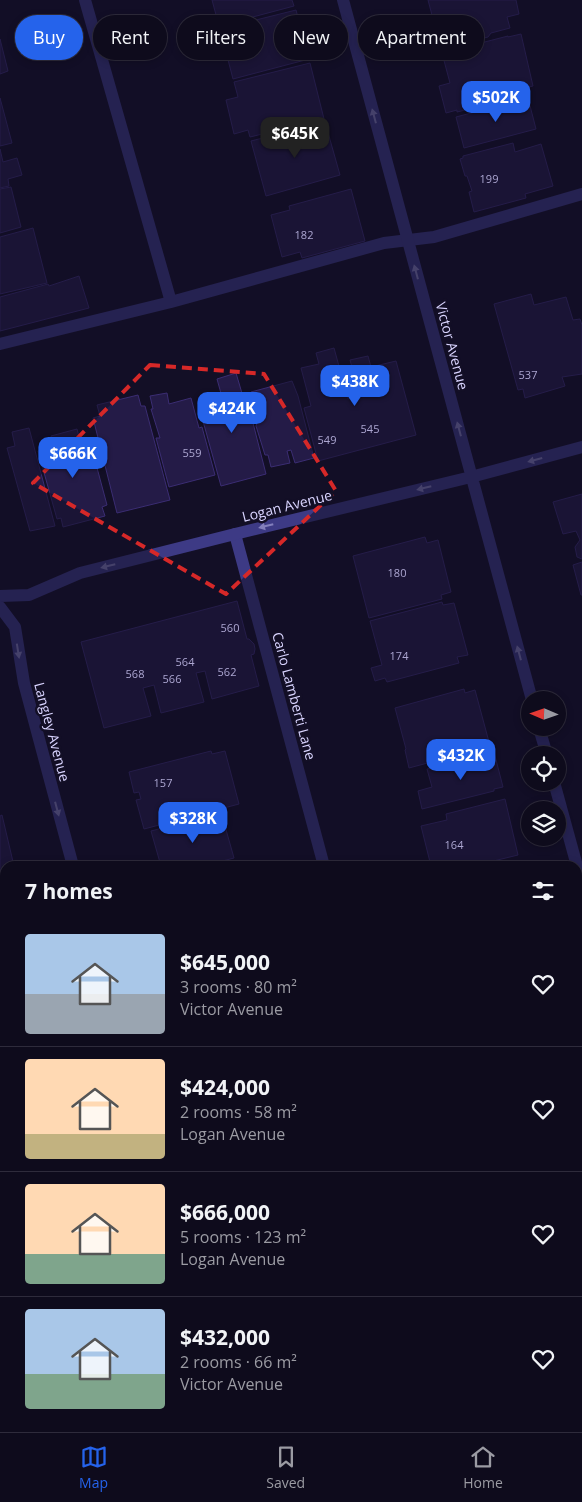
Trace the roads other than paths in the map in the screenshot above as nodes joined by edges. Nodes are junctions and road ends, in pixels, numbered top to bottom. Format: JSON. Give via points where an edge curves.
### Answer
{"nodes":[{"id":1,"x":85,"y":0,"type":"edge"},
{"id":2,"x":343,"y":0,"type":"edge"},
{"id":3,"x":582,"y":194,"type":"edge"},
{"id":4,"x":408,"y":240,"type":"junction"},
{"id":5,"x":171,"y":302,"type":"junction"},
{"id":6,"x":0,"y":344,"type":"edge"},
{"id":7,"x":582,"y":447,"type":"edge"},
{"id":8,"x":471,"y":476,"type":"junction"},
{"id":9,"x":235,"y":534,"type":"junction"},
{"id":10,"x":0,"y":596,"type":"edge"},
{"id":11,"x":0,"y":608,"type":"edge"},
{"id":12,"x":530,"y":691,"type":"edge"},
{"id":13,"x":556,"y":791,"type":"edge"},
{"id":14,"x":72,"y":861,"type":"edge"},
{"id":15,"x":323,"y":861,"type":"edge"},
{"id":16,"x":575,"y":861,"type":"edge"}],
"edges":[{"from":1,"to":5,"type":"street"},
{"from":4,"to":2,"type":"street","name":"Victor Avenue","one_way":true},
{"from":3,"to":4,"type":"street","via":[[434,238]]},
{"from":4,"to":5,"type":"street","via":[[384,243]]},
{"from":8,"to":4,"type":"street","name":"Victor Avenue","one_way":true},
{"from":5,"to":6,"type":"street"},
{"from":7,"to":8,"type":"street","name":"Logan Avenue","one_way":true},
{"from":8,"to":9,"type":"street","name":"Logan Avenue","one_way":true},
{"from":12,"to":8,"type":"street","name":"Victor Avenue","one_way":true},
{"from":9,"to":10,"type":"street","name":"Logan Avenue","one_way":true,"via":[[80,573],[28,595]]},
{"from":9,"to":15,"type":"street","name":"Carlo Lamberti Lane"},
{"from":11,"to":14,"type":"street","name":"Langley Avenue","one_way":true,"via":[[14,627],[24,683]]},
{"from":13,"to":16,"type":"street"}]}
